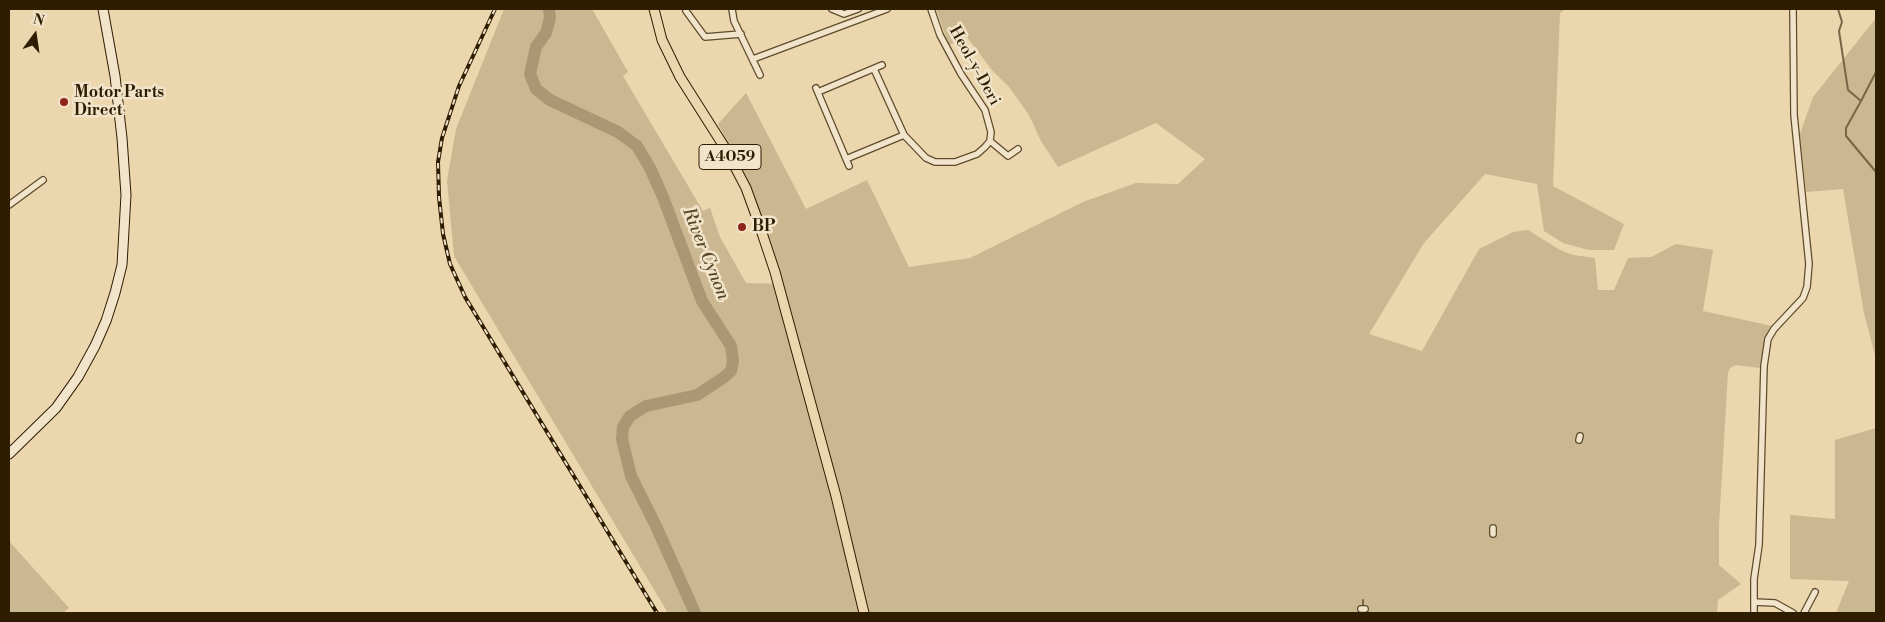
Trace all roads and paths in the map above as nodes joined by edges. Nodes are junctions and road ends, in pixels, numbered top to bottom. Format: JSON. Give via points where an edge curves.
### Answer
{"nodes":[{"id":1,"x":102,"y":9,"type":"edge"},
{"id":2,"x":654,"y":9,"type":"edge"},
{"id":3,"x":732,"y":9,"type":"edge"},
{"id":4,"x":832,"y":9,"type":"edge"},
{"id":5,"x":858,"y":9,"type":"edge"},
{"id":6,"x":887,"y":9,"type":"edge"},
{"id":7,"x":931,"y":9,"type":"edge"},
{"id":8,"x":1793,"y":9,"type":"edge"},
{"id":9,"x":686,"y":11,"type":"dead end"},
{"id":10,"x":741,"y":34,"type":"junction"},
{"id":11,"x":753,"y":60,"type":"junction"},
{"id":12,"x":882,"y":65,"type":"dead end"},
{"id":13,"x":874,"y":69,"type":"junction"},
{"id":14,"x":760,"y":75,"type":"dead end"},
{"id":15,"x":904,"y":135,"type":"junction"},
{"id":16,"x":990,"y":141,"type":"junction"},
{"id":17,"x":1018,"y":149,"type":"dead end"},
{"id":18,"x":846,"y":159,"type":"junction"},
{"id":19,"x":849,"y":166,"type":"dead end"},
{"id":20,"x":43,"y":180,"type":"dead end"},
{"id":21,"x":9,"y":205,"type":"edge"},
{"id":22,"x":9,"y":454,"type":"edge"},
{"id":23,"x":1815,"y":592,"type":"dead end"},
{"id":24,"x":1754,"y":602,"type":"junction"},
{"id":25,"x":864,"y":613,"type":"edge"},
{"id":26,"x":1754,"y":613,"type":"edge"},
{"id":27,"x":1793,"y":613,"type":"edge"},
{"id":28,"x":1804,"y":613,"type":"edge"}],
"edges":[{"from":1,"to":22,"type":"main road","via":[[115,76],[123,146],[126,222],[122,265],[106,321],[78,377],[56,408]]},
{"from":2,"to":25,"type":"main road","number":"A4059","via":[[662,40],[680,77],[730,156],[758,221],[836,496]]},
{"from":3,"to":10,"type":"street"},
{"from":4,"to":5,"type":"street","via":[[844,14]]},
{"from":6,"to":11,"type":"street"},
{"from":7,"to":16,"type":"street","name":"Heol-y-Deri","via":[[940,35],[985,110]]},
{"from":8,"to":24,"type":"street","via":[[1794,115],[1809,264],[1803,298],[1768,339],[1764,366],[1759,545]]},
{"from":9,"to":10,"type":"street","via":[[705,37]]},
{"from":10,"to":11,"type":"street"},
{"from":11,"to":14,"type":"street"},
{"from":12,"to":13,"type":"street"},
{"from":13,"to":15,"type":"street"},
{"from":13,"to":18,"type":"street","via":[[817,90]]},
{"from":15,"to":16,"type":"street","via":[[926,158],[945,163],[977,154]]},
{"from":15,"to":18,"type":"street"},
{"from":16,"to":17,"type":"street","via":[[1008,156]]},
{"from":18,"to":19,"type":"street"},
{"from":20,"to":21,"type":"street"},
{"from":23,"to":28,"type":"street"},
{"from":24,"to":26,"type":"street"},
{"from":24,"to":27,"type":"street","via":[[1776,602]]}]}
